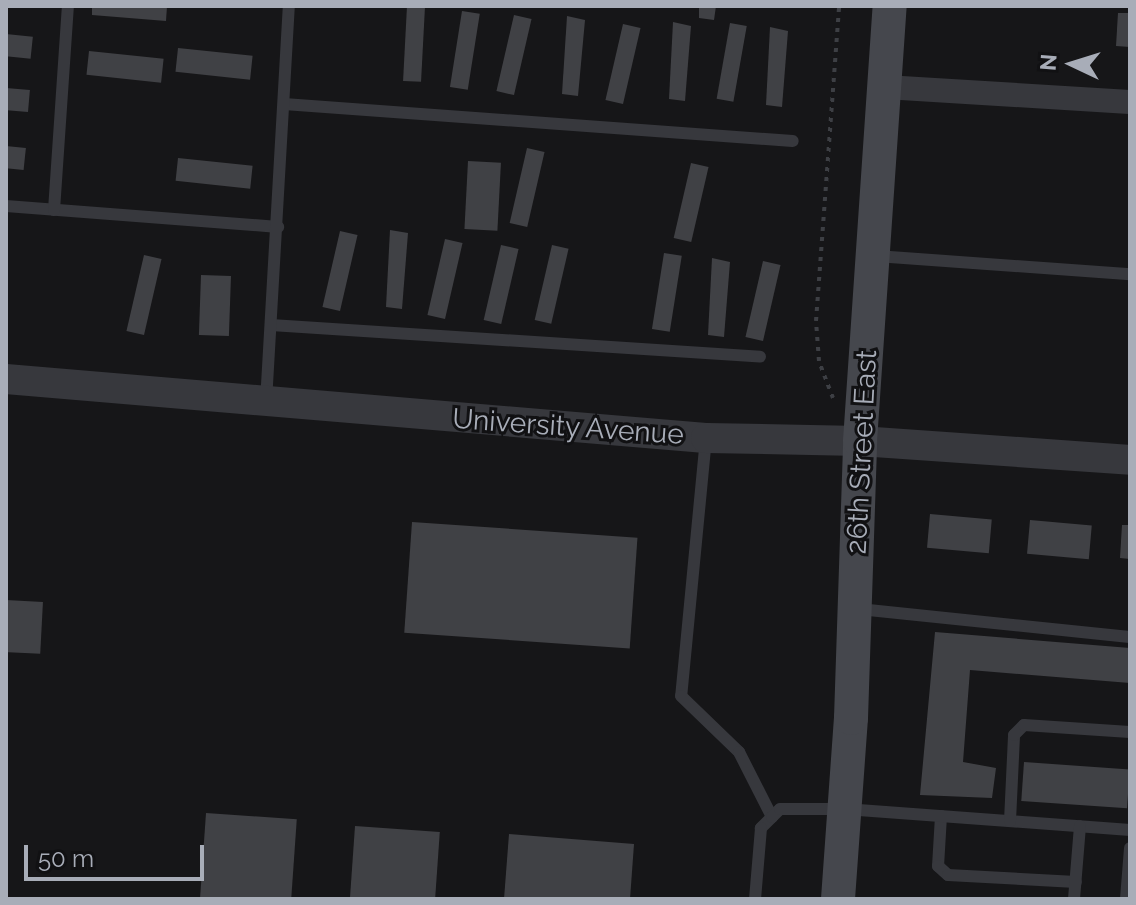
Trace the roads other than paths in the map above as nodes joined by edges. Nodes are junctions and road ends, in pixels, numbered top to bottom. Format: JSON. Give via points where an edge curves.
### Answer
{"nodes":[{"id":1,"x":68,"y":6,"type":"edge"},
{"id":2,"x":289,"y":6,"type":"edge"},
{"id":3,"x":890,"y":6,"type":"edge"},
{"id":4,"x":885,"y":87,"type":"junction"},
{"id":5,"x":1130,"y":102,"type":"edge"},
{"id":6,"x":284,"y":104,"type":"junction"},
{"id":7,"x":793,"y":141,"type":"dead end"},
{"id":8,"x":6,"y":206,"type":"edge"},
{"id":9,"x":54,"y":210,"type":"junction"},
{"id":10,"x":278,"y":227,"type":"junction"},
{"id":11,"x":873,"y":256,"type":"junction"},
{"id":12,"x":1130,"y":274,"type":"edge"},
{"id":13,"x":271,"y":325,"type":"junction"},
{"id":14,"x":760,"y":357,"type":"dead end"},
{"id":15,"x":6,"y":379,"type":"edge"},
{"id":16,"x":265,"y":404,"type":"junction"},
{"id":17,"x":706,"y":438,"type":"junction"},
{"id":18,"x":860,"y":441,"type":"junction"},
{"id":19,"x":1130,"y":460,"type":"edge"},
{"id":20,"x":855,"y":609,"type":"junction"},
{"id":21,"x":1130,"y":637,"type":"edge"},
{"id":22,"x":1130,"y":732,"type":"edge"},
{"id":23,"x":845,"y":809,"type":"junction"},
{"id":24,"x":941,"y":816,"type":"junction"},
{"id":25,"x":772,"y":817,"type":"junction"},
{"id":26,"x":1010,"y":821,"type":"junction"},
{"id":27,"x":1080,"y":826,"type":"junction"},
{"id":28,"x":1130,"y":830,"type":"edge"},
{"id":29,"x":1130,"y":848,"type":"edge"},
{"id":30,"x":1076,"y":882,"type":"junction"},
{"id":31,"x":1128,"y":893,"type":"edge"},
{"id":32,"x":755,"y":899,"type":"edge"},
{"id":33,"x":838,"y":899,"type":"edge"},
{"id":34,"x":1074,"y":899,"type":"edge"}],
"edges":[{"from":1,"to":9,"type":"lane"},
{"from":2,"to":6,"type":"lane"},
{"from":3,"to":4,"type":"main road","name":"26th Street East"},
{"from":4,"to":5,"type":"street"},
{"from":4,"to":11,"type":"main road","name":"26th Street East"},
{"from":6,"to":7,"type":"lane"},
{"from":6,"to":10,"type":"lane"},
{"from":8,"to":9,"type":"lane"},
{"from":9,"to":10,"type":"lane"},
{"from":10,"to":13,"type":"lane"},
{"from":11,"to":12,"type":"lane"},
{"from":11,"to":18,"type":"main road","name":"26th Street East"},
{"from":13,"to":14,"type":"lane"},
{"from":13,"to":16,"type":"lane"},
{"from":15,"to":16,"type":"street","name":"University Avenue"},
{"from":16,"to":17,"type":"street","name":"University Avenue"},
{"from":17,"to":18,"type":"street","name":"University Avenue"},
{"from":17,"to":25,"type":"lane","via":[[681,696],[739,752]]},
{"from":18,"to":19,"type":"street","name":"University Avenue"},
{"from":18,"to":20,"type":"main road","name":"26th Street East"},
{"from":20,"to":21,"type":"lane"},
{"from":20,"to":23,"type":"main road","name":"26th Street East"},
{"from":22,"to":26,"type":"lane","via":[[1024,725],[1014,735]]},
{"from":23,"to":24,"type":"lane"},
{"from":23,"to":25,"type":"lane","via":[[780,809]]},
{"from":23,"to":33,"type":"main road","name":"26th Street East"},
{"from":24,"to":26,"type":"lane"},
{"from":24,"to":30,"type":"lane","via":[[938,866],[948,875]]},
{"from":25,"to":32,"type":"lane","via":[[761,828]]},
{"from":26,"to":27,"type":"lane"},
{"from":27,"to":28,"type":"lane"},
{"from":27,"to":30,"type":"lane"},
{"from":29,"to":31,"type":"lane"},
{"from":30,"to":34,"type":"lane"}]}
